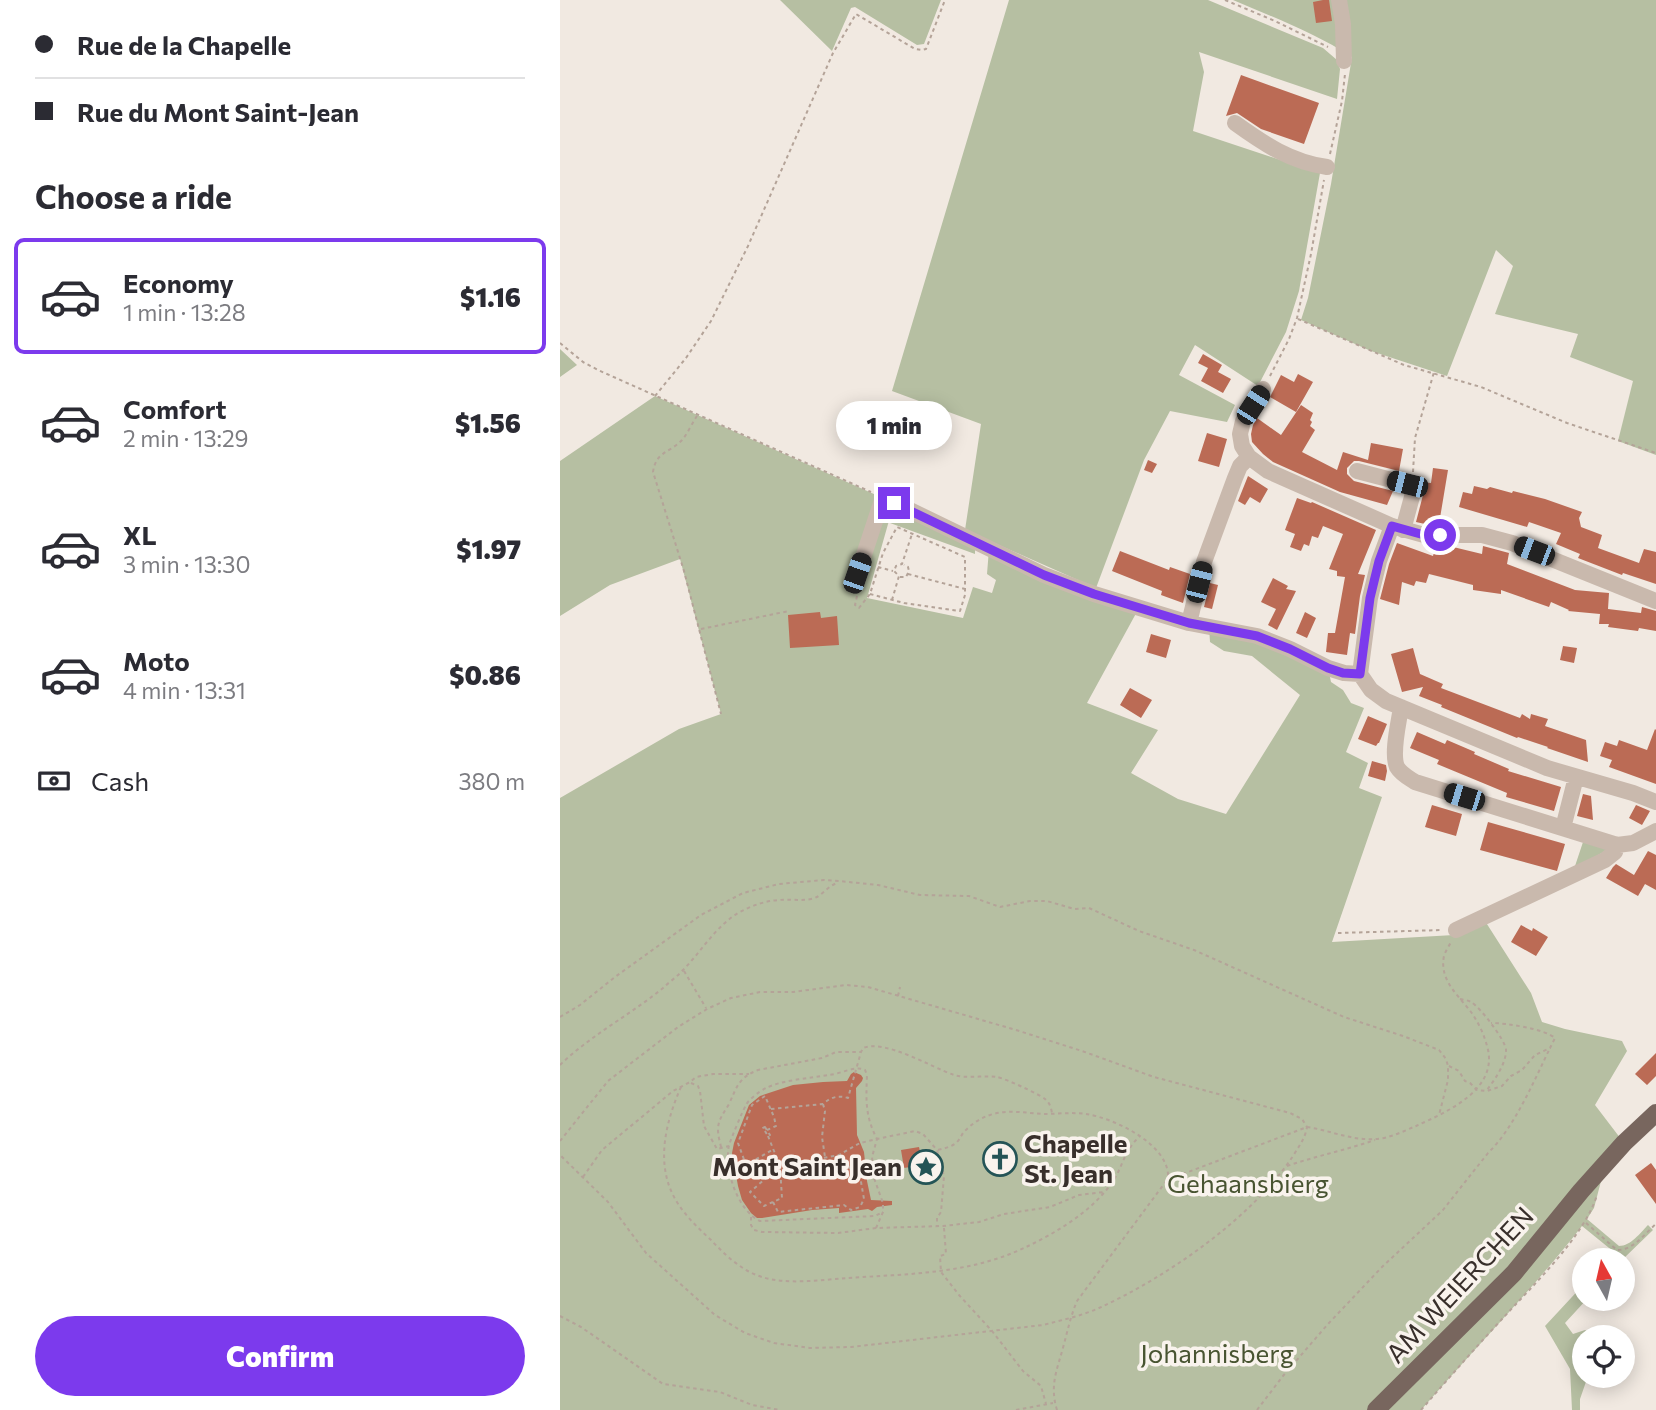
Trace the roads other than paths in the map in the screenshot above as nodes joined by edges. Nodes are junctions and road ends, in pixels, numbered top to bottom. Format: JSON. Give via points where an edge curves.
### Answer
{"nodes":[{"id":1,"x":1339,"y":0,"type":"edge"},
{"id":2,"x":1344,"y":61,"type":"road end"},
{"id":3,"x":1236,"y":123,"type":"dead end"},
{"id":4,"x":1327,"y":167,"type":"road end"},
{"id":5,"x":1263,"y":389,"type":"road end"},
{"id":6,"x":1249,"y":457,"type":"junction"},
{"id":7,"x":1357,"y":471,"type":"dead end"},
{"id":8,"x":1397,"y":528,"type":"junction"},
{"id":9,"x":855,"y":582,"type":"dead end"},
{"id":10,"x":1656,"y":601,"type":"edge"},
{"id":11,"x":1189,"y":623,"type":"junction"},
{"id":12,"x":1360,"y":674,"type":"junction"},
{"id":13,"x":1401,"y":707,"type":"junction"},
{"id":14,"x":1576,"y":777,"type":"junction"},
{"id":15,"x":1656,"y":802,"type":"edge"},
{"id":16,"x":1563,"y":828,"type":"junction"},
{"id":17,"x":1656,"y":831,"type":"edge"},
{"id":18,"x":1617,"y":845,"type":"junction"},
{"id":19,"x":1456,"y":930,"type":"road end"},
{"id":20,"x":1656,"y":1114,"type":"edge"},
{"id":21,"x":1376,"y":1410,"type":"edge"}],
"edges":[{"from":1,"to":2,"type":"street"},
{"from":3,"to":4,"type":"street","via":[[1265,145],[1310,165]]},
{"from":5,"to":6,"type":"street","via":[[1240,433]]},
{"from":6,"to":8,"type":"street","via":[[1268,471]]},
{"from":6,"to":11,"type":"street","via":[[1240,466],[1204,562]]},
{"from":7,"to":8,"type":"street","via":[[1411,487],[1413,493]]},
{"from":8,"to":10,"type":"street","via":[[1424,535],[1482,535],[1511,543]]},
{"from":8,"to":12,"type":"street","via":[[1379,561]]},
{"from":9,"to":11,"type":"street","via":[[883,498],[1044,575]]},
{"from":11,"to":12,"type":"street","via":[[1257,636],[1328,668]]},
{"from":12,"to":13,"type":"street","via":[[1371,690]]},
{"from":13,"to":14,"type":"street"},
{"from":13,"to":16,"type":"street","via":[[1395,752],[1404,775]]},
{"from":14,"to":15,"type":"street"},
{"from":14,"to":16,"type":"street"},
{"from":16,"to":18,"type":"street"},
{"from":17,"to":18,"type":"street","via":[[1633,843]]},
{"from":18,"to":19,"type":"street","via":[[1605,860]]},
{"from":20,"to":21,"type":"main road","name":"AM WEIERCHEN","via":[[1606,1162],[1514,1273]]}]}
